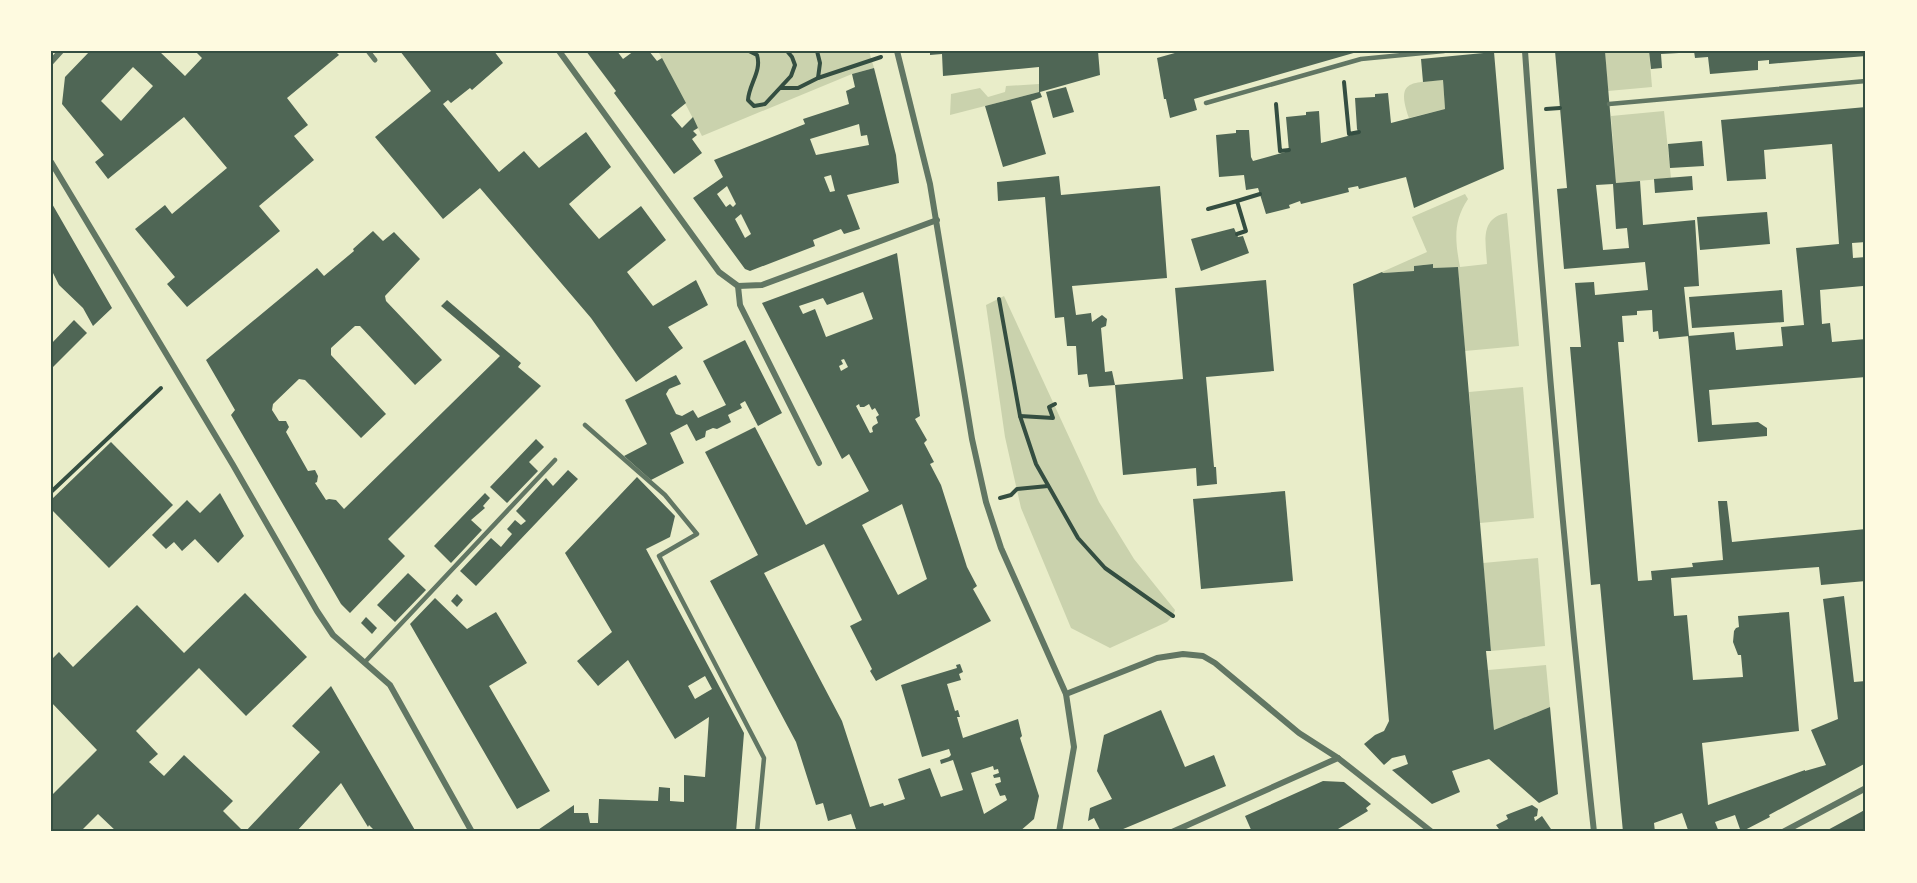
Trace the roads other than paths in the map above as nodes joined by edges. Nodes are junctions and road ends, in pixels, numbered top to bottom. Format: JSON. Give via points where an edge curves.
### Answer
{"nodes":[{"id":1,"x":61,"y":51,"type":"edge"},
{"id":2,"x":368,"y":51,"type":"edge"},
{"id":3,"x":559,"y":51,"type":"edge"},
{"id":4,"x":897,"y":51,"type":"edge"},
{"id":5,"x":1444,"y":51,"type":"edge"},
{"id":6,"x":1525,"y":51,"type":"edge"},
{"id":7,"x":375,"y":60,"type":"dead end"},
{"id":8,"x":51,"y":62,"type":"edge"},
{"id":9,"x":1866,"y":81,"type":"edge"},
{"id":10,"x":1206,"y":103,"type":"dead end"},
{"id":11,"x":1609,"y":104,"type":"dead end"},
{"id":12,"x":51,"y":162,"type":"edge"},
{"id":13,"x":937,"y":220,"type":"junction"},
{"id":14,"x":738,"y":286,"type":"junction"},
{"id":15,"x":585,"y":425,"type":"dead end"},
{"id":16,"x":555,"y":460,"type":"dead end"},
{"id":17,"x":819,"y":463,"type":"dead end"},
{"id":18,"x":365,"y":662,"type":"junction"},
{"id":19,"x":1066,"y":694,"type":"junction"},
{"id":20,"x":1338,"y":758,"type":"junction"},
{"id":21,"x":1866,"y":788,"type":"edge"},
{"id":22,"x":472,"y":832,"type":"edge"},
{"id":23,"x":757,"y":832,"type":"edge"},
{"id":24,"x":1059,"y":832,"type":"edge"},
{"id":25,"x":1172,"y":832,"type":"edge"},
{"id":26,"x":1432,"y":832,"type":"edge"},
{"id":27,"x":1594,"y":832,"type":"edge"},
{"id":28,"x":1783,"y":832,"type":"edge"}],
"edges":[{"from":1,"to":8,"type":"street"},
{"from":2,"to":7,"type":"street"},
{"from":3,"to":14,"type":"street","via":[[719,272]]},
{"from":4,"to":13,"type":"street"},
{"from":5,"to":10,"type":"lane","via":[[1361,58]]},
{"from":6,"to":27,"type":"street","via":[[1548,351]]},
{"from":9,"to":11,"type":"lane"},
{"from":12,"to":18,"type":"street","via":[[317,611],[333,635]]},
{"from":13,"to":14,"type":"street","via":[[762,285]]},
{"from":13,"to":19,"type":"street","via":[[972,439],[986,502],[1001,548]]},
{"from":14,"to":17,"type":"street","via":[[740,305]]},
{"from":15,"to":23,"type":"lane","via":[[665,495],[697,534],[659,556],[764,758]]},
{"from":16,"to":18,"type":"lane"},
{"from":18,"to":22,"type":"street","via":[[390,686]]},
{"from":19,"to":20,"type":"street","via":[[1157,658],[1183,654],[1203,657],[1299,733]]},
{"from":19,"to":24,"type":"street","via":[[1074,747]]},
{"from":20,"to":25,"type":"street"},
{"from":20,"to":26,"type":"street"},
{"from":21,"to":28,"type":"street"}]}
